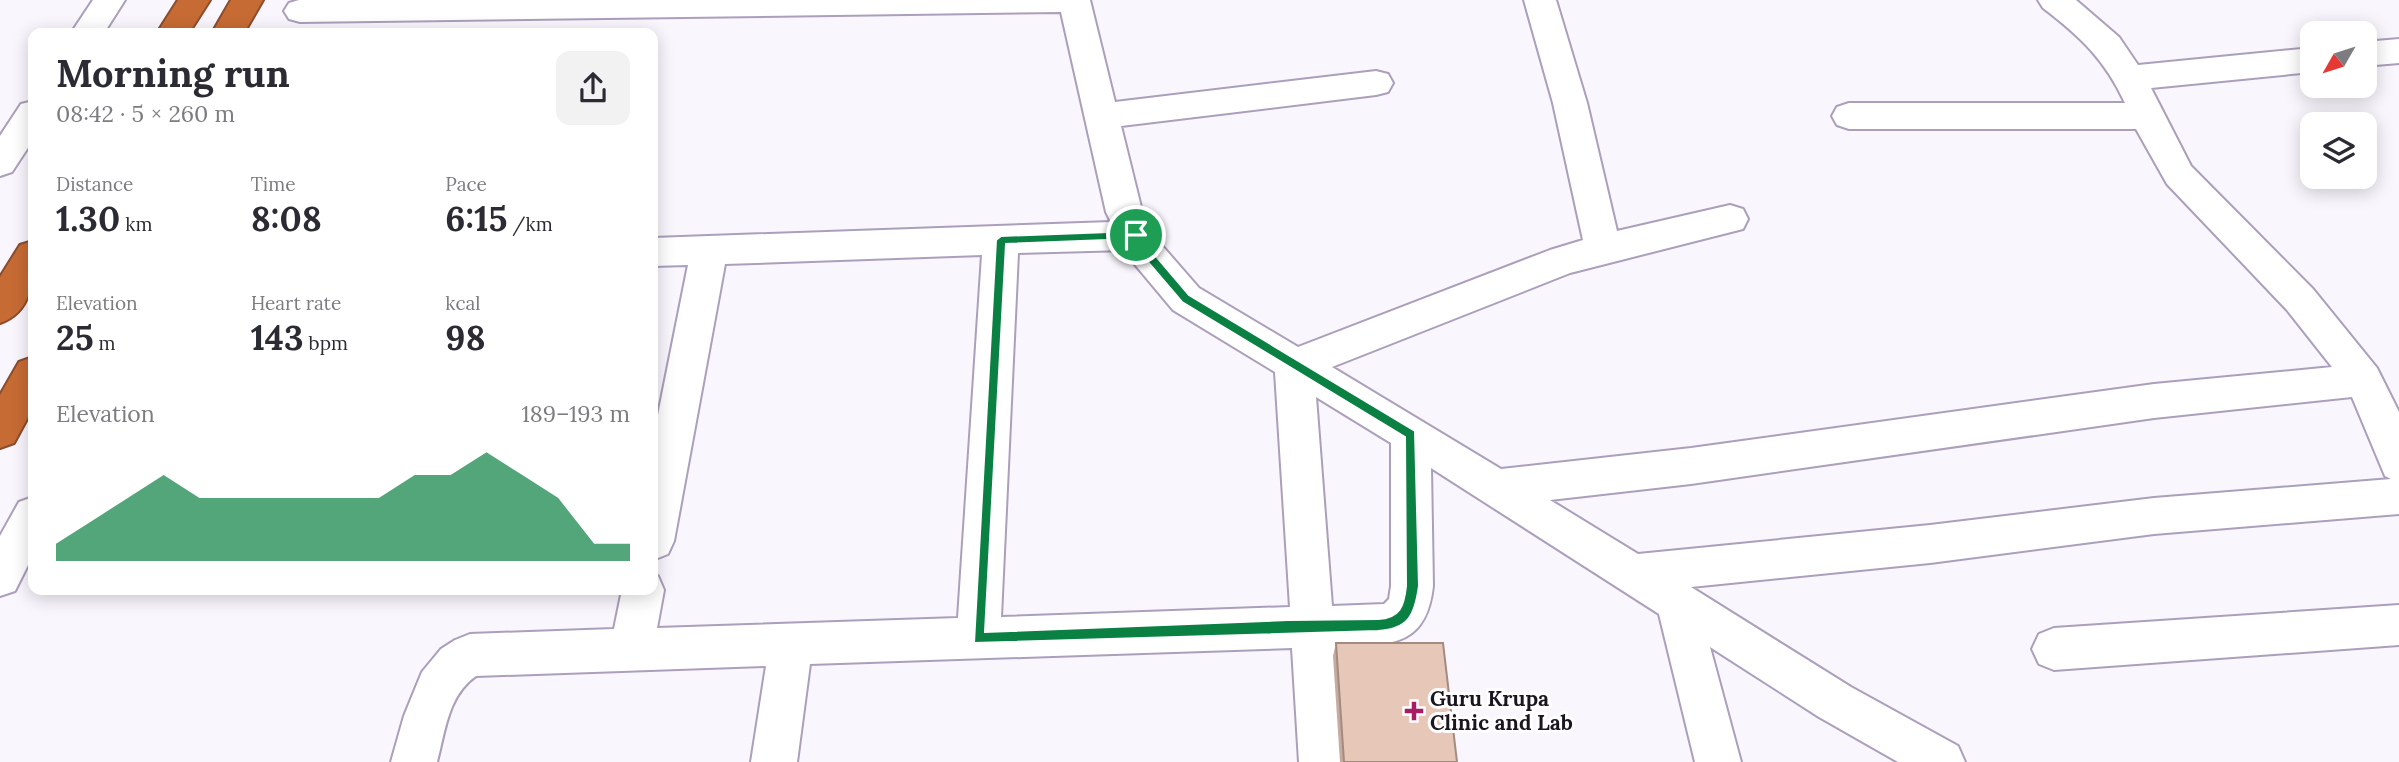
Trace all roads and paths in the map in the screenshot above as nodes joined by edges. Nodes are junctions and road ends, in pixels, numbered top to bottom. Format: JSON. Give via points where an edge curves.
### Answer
{"nodes":[{"id":1,"x":109,"y":0,"type":"edge"},
{"id":2,"x":194,"y":0,"type":"edge"},
{"id":3,"x":247,"y":0,"type":"edge"},
{"id":4,"x":1540,"y":0,"type":"edge"},
{"id":5,"x":2054,"y":0,"type":"edge"},
{"id":6,"x":1074,"y":1,"type":"edge"},
{"id":7,"x":599,"y":4,"type":"edge"},
{"id":8,"x":298,"y":15,"type":"edge"},
{"id":9,"x":562,"y":20,"type":"edge"},
{"id":10,"x":90,"y":28,"type":"edge"},
{"id":11,"x":176,"y":28,"type":"edge"},
{"id":12,"x":231,"y":28,"type":"edge"},
{"id":13,"x":2399,"y":51,"type":"edge"},
{"id":14,"x":2377,"y":53,"type":"edge"},
{"id":15,"x":2300,"y":61,"type":"edge"},
{"id":16,"x":2128,"y":78,"type":"junction"},
{"id":17,"x":1376,"y":83,"type":"dead end"},
{"id":18,"x":1101,"y":116,"type":"junction"},
{"id":19,"x":1849,"y":116,"type":"dead end"},
{"id":20,"x":2149,"y":116,"type":"junction"},
{"id":21,"x":28,"y":121,"type":"edge"},
{"id":22,"x":0,"y":163,"type":"edge"},
{"id":23,"x":1730,"y":219,"type":"dead end"},
{"id":24,"x":1136,"y":235,"type":"junction"},
{"id":25,"x":1001,"y":240,"type":"junction"},
{"id":26,"x":1602,"y":249,"type":"junction"},
{"id":27,"x":658,"y":252,"type":"edge"},
{"id":28,"x":709,"y":252,"type":"junction"},
{"id":29,"x":28,"y":263,"type":"edge"},
{"id":30,"x":0,"y":308,"type":"edge"},
{"id":31,"x":1294,"y":365,"type":"junction"},
{"id":32,"x":2362,"y":380,"type":"junction"},
{"id":33,"x":28,"y":382,"type":"edge"},
{"id":34,"x":0,"y":431,"type":"edge"},
{"id":35,"x":1411,"y":434,"type":"junction"},
{"id":36,"x":2399,"y":464,"type":"edge"},
{"id":37,"x":1496,"y":488,"type":"junction"},
{"id":38,"x":2399,"y":496,"type":"edge"},
{"id":39,"x":658,"y":515,"type":"edge"},
{"id":40,"x":28,"y":524,"type":"edge"},
{"id":41,"x":1633,"y":574,"type":"junction"},
{"id":42,"x":0,"y":577,"type":"edge"},
{"id":43,"x":642,"y":595,"type":"edge"},
{"id":44,"x":1677,"y":602,"type":"junction"},
{"id":45,"x":2399,"y":625,"type":"edge"},
{"id":46,"x":1313,"y":626,"type":"junction"},
{"id":47,"x":978,"y":638,"type":"junction"},
{"id":48,"x":791,"y":647,"type":"junction"},
{"id":49,"x":2054,"y":649,"type":"dead end"},
{"id":50,"x":632,"y":650,"type":"junction"},
{"id":51,"x":414,"y":762,"type":"edge"},
{"id":52,"x":774,"y":762,"type":"edge"},
{"id":53,"x":1321,"y":762,"type":"edge"},
{"id":54,"x":1718,"y":762,"type":"edge"},
{"id":55,"x":1942,"y":762,"type":"edge"}],
"edges":[{"from":1,"to":10,"type":"street"},
{"from":2,"to":11,"type":"highway"},
{"from":3,"to":12,"type":"highway"},
{"from":4,"to":26,"type":"street","via":[[1570,103]]},
{"from":5,"to":16,"type":"street","via":[[2105,44]]},
{"from":6,"to":7,"type":"street"},
{"from":6,"to":18,"type":"street"},
{"from":7,"to":9,"type":"street"},
{"from":8,"to":9,"type":"street"},
{"from":13,"to":14,"type":"street"},
{"from":15,"to":16,"type":"street"},
{"from":16,"to":20,"type":"street"},
{"from":17,"to":18,"type":"street"},
{"from":18,"to":24,"type":"street","via":[[1124,212]]},
{"from":19,"to":20,"type":"street"},
{"from":20,"to":32,"type":"street","via":[[2179,175],[2319,321]]},
{"from":21,"to":22,"type":"street"},
{"from":23,"to":26,"type":"street"},
{"from":24,"to":25,"type":"street"},
{"from":24,"to":31,"type":"street","via":[[1186,299]]},
{"from":25,"to":28,"type":"street"},
{"from":25,"to":47,"type":"street"},
{"from":26,"to":31,"type":"street"},
{"from":27,"to":28,"type":"street"},
{"from":28,"to":39,"type":"street"},
{"from":29,"to":30,"type":"highway"},
{"from":31,"to":35,"type":"street"},
{"from":31,"to":46,"type":"street"},
{"from":32,"to":36,"type":"street"},
{"from":32,"to":37,"type":"street","via":[[2154,401],[1691,466]]},
{"from":33,"to":34,"type":"highway"},
{"from":35,"to":37,"type":"street"},
{"from":35,"to":46,"type":"street","via":[[1412,586],[1404,617],[1392,624]]},
{"from":37,"to":41,"type":"street"},
{"from":38,"to":41,"type":"street","via":[[2154,516]]},
{"from":40,"to":42,"type":"street"},
{"from":41,"to":44,"type":"street"},
{"from":43,"to":50,"type":"street"},
{"from":44,"to":54,"type":"street"},
{"from":44,"to":55,"type":"street","via":[[1835,702]]},
{"from":45,"to":49,"type":"street"},
{"from":46,"to":47,"type":"street"},
{"from":46,"to":53,"type":"street"},
{"from":47,"to":48,"type":"street"},
{"from":48,"to":50,"type":"street"},
{"from":48,"to":52,"type":"street"},
{"from":50,"to":51,"type":"street","via":[[482,654],[458,661],[437,685]]}]}
